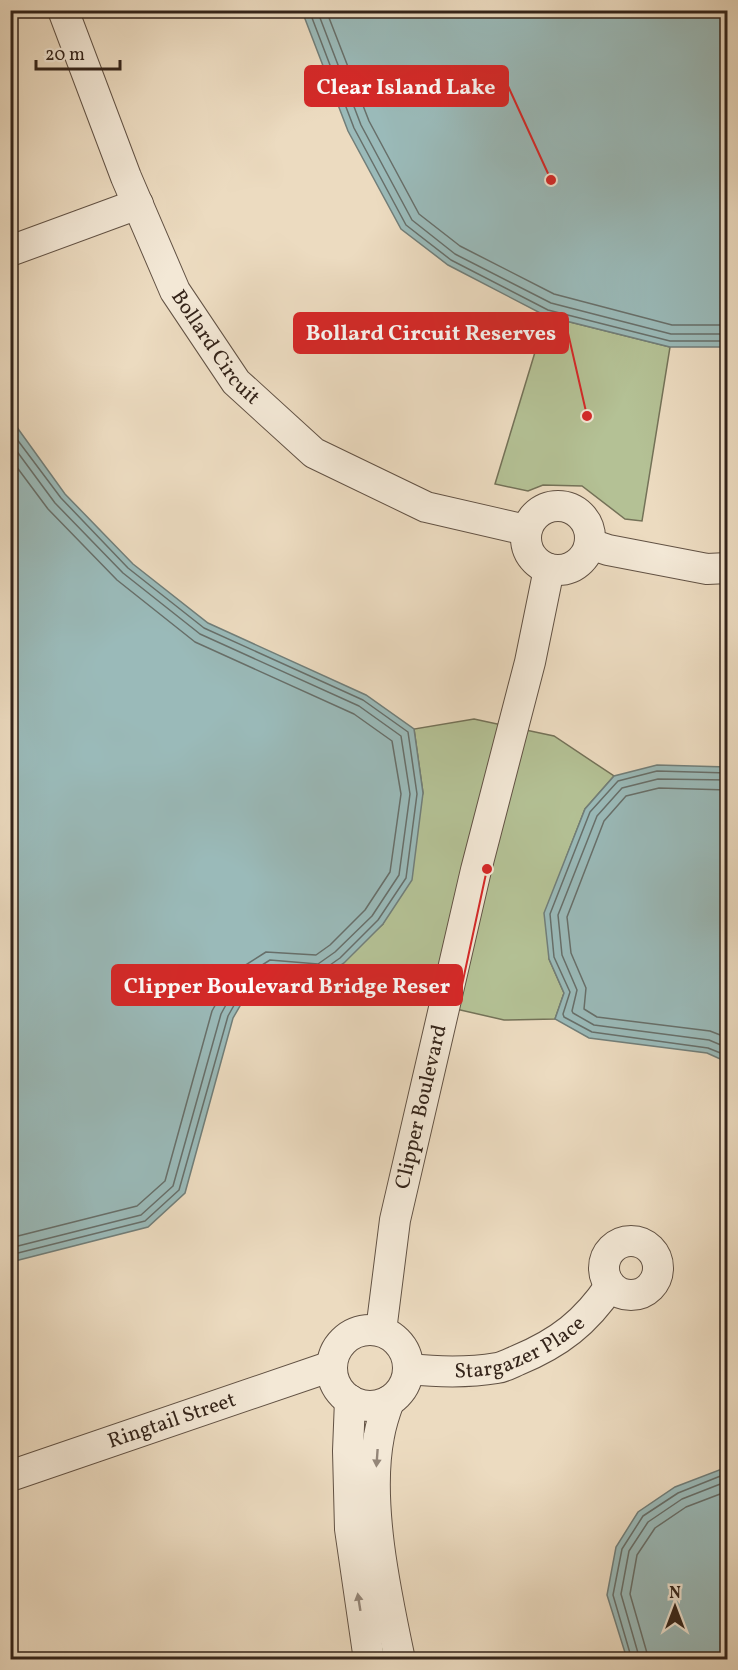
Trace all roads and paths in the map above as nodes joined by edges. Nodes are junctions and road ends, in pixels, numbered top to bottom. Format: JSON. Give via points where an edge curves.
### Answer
{"nodes":[{"id":1,"x":63,"y":10,"type":"edge"},
{"id":2,"x":138,"y":204,"type":"junction"},
{"id":3,"x":10,"y":251,"type":"edge"},
{"id":4,"x":526,"y":530,"type":"junction"},
{"id":5,"x":590,"y":544,"type":"junction"},
{"id":6,"x":728,"y":568,"type":"edge"},
{"id":7,"x":549,"y":569,"type":"junction"},
{"id":8,"x":610,"y":1286,"type":"dead end"},
{"id":9,"x":381,"y":1331,"type":"junction"},
{"id":10,"x":332,"y":1366,"type":"junction"},
{"id":11,"x":409,"y":1369,"type":"junction"},
{"id":12,"x":350,"y":1400,"type":"junction"},
{"id":13,"x":389,"y":1401,"type":"junction"},
{"id":14,"x":10,"y":1476,"type":"edge"},
{"id":15,"x":369,"y":1659,"type":"edge"},
{"id":16,"x":399,"y":1659,"type":"edge"}],
"edges":[{"from":1,"to":2,"type":"street","name":"Bollard Circuit"},
{"from":2,"to":3,"type":"street"},
{"from":2,"to":4,"type":"street","name":"Bollard Circuit","via":[[175,291],[236,382],[314,453],[426,507]]},
{"from":4,"to":5,"type":"street","via":[[545,509],[564,507],[587,524]]},
{"from":4,"to":7,"type":"street","via":[[532,558]]},
{"from":5,"to":6,"type":"street","via":[[707,569]]},
{"from":5,"to":7,"type":"street","via":[[586,554],[570,568]]},
{"from":7,"to":9,"type":"street","name":"Clipper Boulevard","via":[[530,662],[394,1220]]},
{"from":8,"to":11,"type":"street","name":"Stargazer Place","via":[[595,1308],[570,1332],[538,1352],[499,1368],[447,1372]]},
{"from":9,"to":10,"type":"street","via":[[367,1330],[348,1337],[335,1353]]},
{"from":9,"to":11,"type":"street","via":[[403,1348]]},
{"from":10,"to":12,"type":"street","via":[[340,1392]]},
{"from":10,"to":14,"type":"street","name":"Ringtail Street"},
{"from":11,"to":13,"type":"street","via":[[403,1387]]},
{"from":12,"to":13,"type":"street","via":[[364,1405]]},
{"from":15,"to":12,"type":"street","one_way":true,"via":[[350,1529]]},
{"from":13,"to":16,"type":"street","one_way":true,"via":[[378,1437],[375,1487],[386,1594]]}]}
